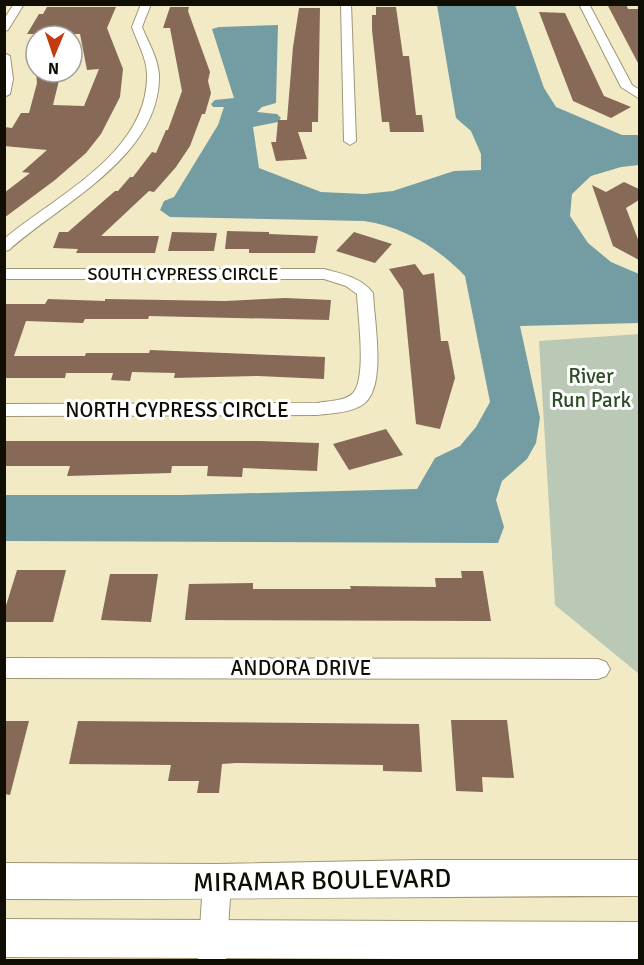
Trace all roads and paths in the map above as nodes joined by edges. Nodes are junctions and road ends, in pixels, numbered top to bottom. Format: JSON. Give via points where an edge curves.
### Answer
{"nodes":[{"id":1,"x":19,"y":4,"type":"edge"},
{"id":2,"x":146,"y":4,"type":"edge"},
{"id":3,"x":346,"y":4,"type":"edge"},
{"id":4,"x":584,"y":4,"type":"edge"},
{"id":5,"x":4,"y":28,"type":"edge"},
{"id":6,"x":4,"y":56,"type":"edge"},
{"id":7,"x":4,"y":94,"type":"edge"},
{"id":8,"x":639,"y":96,"type":"edge"},
{"id":9,"x":351,"y":141,"type":"dead end"},
{"id":10,"x":4,"y":248,"type":"edge"},
{"id":11,"x":4,"y":274,"type":"edge"},
{"id":12,"x":350,"y":404,"type":"joint"},
{"id":13,"x":4,"y":410,"type":"edge"},
{"id":14,"x":4,"y":668,"type":"edge"},
{"id":15,"x":598,"y":669,"type":"dead end"},
{"id":16,"x":639,"y":878,"type":"edge"},
{"id":17,"x":4,"y":881,"type":"edge"},
{"id":18,"x":217,"y":882,"type":"junction"},
{"id":19,"x":4,"y":938,"type":"edge"},
{"id":20,"x":639,"y":941,"type":"edge"},
{"id":21,"x":212,"y":951,"type":"edge"}],
"edges":[{"from":1,"to":5,"type":"street"},
{"from":2,"to":10,"type":"street","via":[[137,27],[148,52],[153,87],[149,106],[135,131],[107,166]]},
{"from":3,"to":9,"type":"street"},
{"from":4,"to":8,"type":"street","via":[[627,87]]},
{"from":6,"to":7,"type":"street"},
{"from":11,"to":12,"type":"street","name":"SOUTH CYPRESS CIRCLE","via":[[324,274],[358,286],[365,293],[369,379],[360,397]]},
{"from":12,"to":13,"type":"street","name":"NORTH CYPRESS CIRCLE","via":[[317,410]]},
{"from":14,"to":15,"type":"street","name":"ANDORA DRIVE"},
{"from":16,"to":18,"type":"street","name":"MIRAMAR BOULEVARD"},
{"from":17,"to":18,"type":"street","name":"MIRAMAR BOULEVARD"},
{"from":18,"to":21,"type":"street"},
{"from":19,"to":21,"type":"street"},
{"from":20,"to":21,"type":"street"}]}
